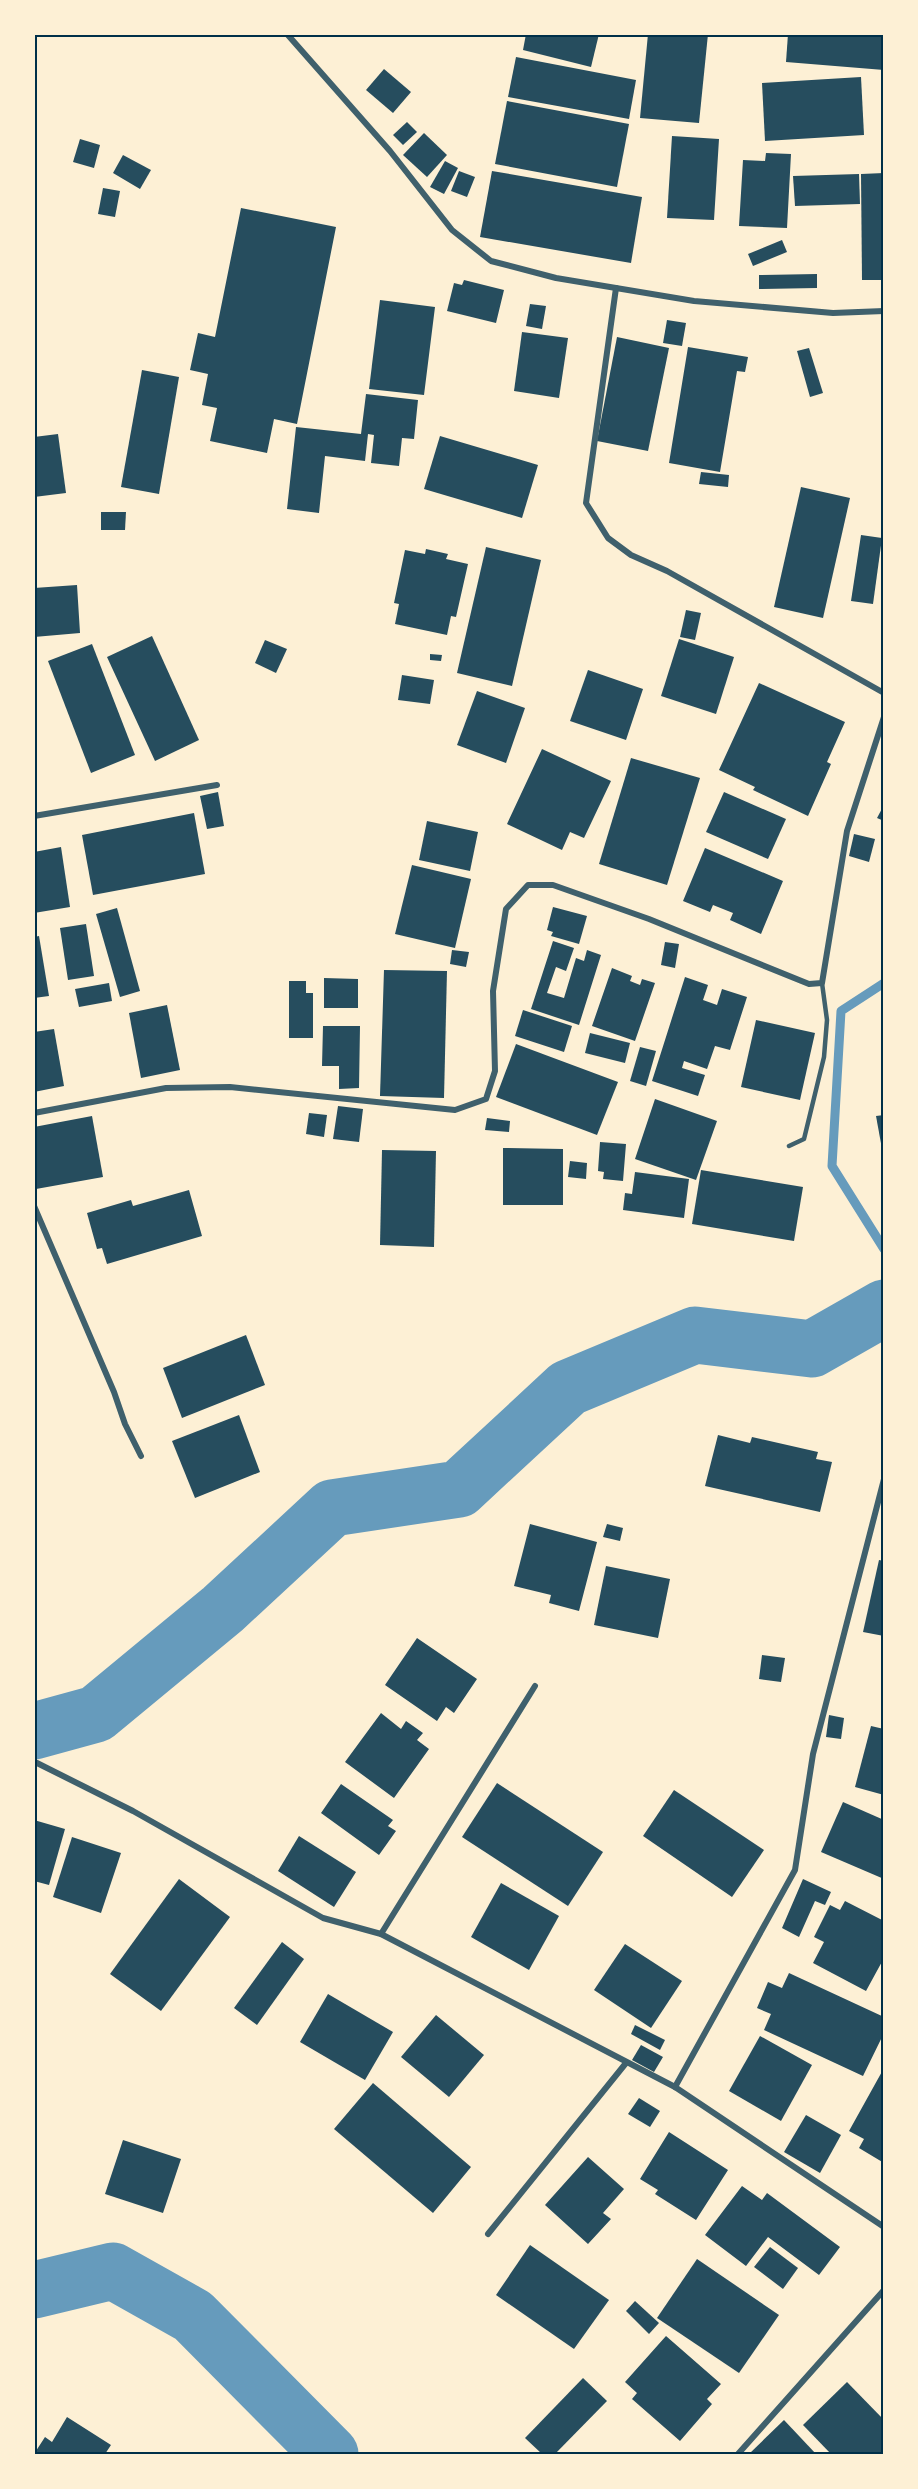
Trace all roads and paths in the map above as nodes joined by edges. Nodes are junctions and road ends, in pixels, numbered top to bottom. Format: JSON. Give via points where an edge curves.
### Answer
{"nodes":[{"id":1,"x":286,"y":34,"type":"edge"},
{"id":2,"x":615,"y":288,"type":"junction"},
{"id":3,"x":884,"y":311,"type":"edge"},
{"id":4,"x":884,"y":693,"type":"edge"},
{"id":5,"x":884,"y":717,"type":"edge"},
{"id":6,"x":217,"y":785,"type":"dead end"},
{"id":7,"x":34,"y":816,"type":"edge"},
{"id":8,"x":822,"y":983,"type":"junction"},
{"id":9,"x":34,"y":1113,"type":"edge"},
{"id":10,"x":789,"y":1146,"type":"dead end"},
{"id":11,"x":34,"y":1206,"type":"edge"},
{"id":12,"x":141,"y":1456,"type":"dead end"},
{"id":13,"x":884,"y":1479,"type":"edge"},
{"id":14,"x":535,"y":1686,"type":"dead end"},
{"id":15,"x":37,"y":1763,"type":"dead end"},
{"id":16,"x":381,"y":1934,"type":"junction"},
{"id":17,"x":626,"y":2063,"type":"junction"},
{"id":18,"x":675,"y":2087,"type":"junction"},
{"id":19,"x":884,"y":2227,"type":"edge"},
{"id":20,"x":488,"y":2234,"type":"dead end"},
{"id":21,"x":884,"y":2290,"type":"edge"},
{"id":22,"x":738,"y":2454,"type":"edge"}],
"edges":[{"from":1,"to":2,"type":"street","via":[[390,152],[452,230],[491,261]]},
{"from":2,"to":3,"type":"street","via":[[694,301],[833,313]]},
{"from":2,"to":4,"type":"street","via":[[586,503],[608,538],[631,555],[668,570]]},
{"from":5,"to":8,"type":"street","via":[[847,831]]},
{"from":6,"to":7,"type":"street"},
{"from":8,"to":9,"type":"street","via":[[809,984],[553,885],[528,885],[506,909],[493,991],[495,1071],[486,1099],[455,1110],[230,1087],[166,1088]]},
{"from":8,"to":10,"type":"lane","via":[[827,1020],[824,1057],[804,1139]]},
{"from":11,"to":12,"type":"street"},
{"from":13,"to":18,"type":"street","via":[[813,1754],[795,1870]]},
{"from":14,"to":16,"type":"street"},
{"from":15,"to":16,"type":"street","via":[[133,1811],[323,1918]]},
{"from":16,"to":17,"type":"street"},
{"from":17,"to":18,"type":"street"},
{"from":17,"to":20,"type":"street"},
{"from":18,"to":19,"type":"street"},
{"from":21,"to":22,"type":"street"}]}
